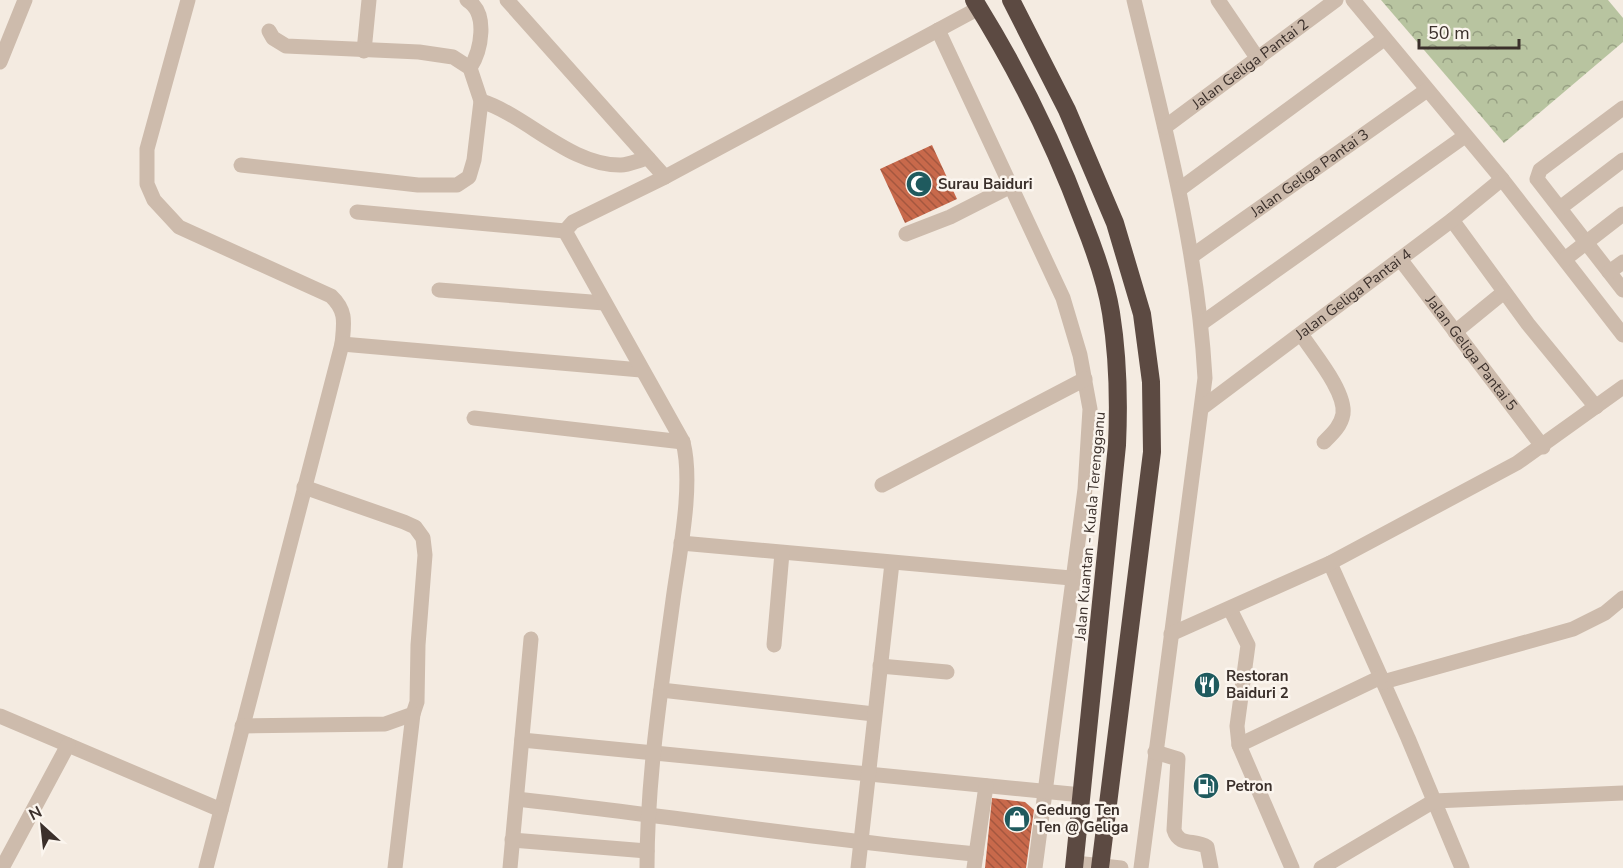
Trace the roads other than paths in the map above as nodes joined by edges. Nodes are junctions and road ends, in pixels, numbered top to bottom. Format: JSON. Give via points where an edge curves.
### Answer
{"nodes":[{"id":1,"x":25,"y":0,"type":"edge"},
{"id":2,"x":188,"y":0,"type":"edge"},
{"id":3,"x":369,"y":0,"type":"edge"},
{"id":4,"x":466,"y":0,"type":"edge"},
{"id":5,"x":507,"y":0,"type":"edge"},
{"id":6,"x":1011,"y":0,"type":"edge"},
{"id":7,"x":1134,"y":0,"type":"edge"},
{"id":8,"x":1218,"y":0,"type":"edge"},
{"id":9,"x":1336,"y":0,"type":"edge"},
{"id":10,"x":1353,"y":0,"type":"edge"},
{"id":11,"x":976,"y":4,"type":"edge"},
{"id":12,"x":939,"y":30,"type":"junction"},
{"id":13,"x":269,"y":31,"type":"dead end"},
{"id":14,"x":1384,"y":39,"type":"junction"},
{"id":15,"x":3,"y":46,"type":"edge"},
{"id":16,"x":364,"y":51,"type":"junction"},
{"id":17,"x":1258,"y":59,"type":"junction"},
{"id":18,"x":0,"y":62,"type":"edge"},
{"id":19,"x":470,"y":68,"type":"junction"},
{"id":20,"x":1427,"y":90,"type":"junction"},
{"id":21,"x":481,"y":101,"type":"junction"},
{"id":22,"x":1623,"y":108,"type":"edge"},
{"id":23,"x":1165,"y":127,"type":"junction"},
{"id":24,"x":1465,"y":136,"type":"junction"},
{"id":25,"x":648,"y":158,"type":"junction"},
{"id":26,"x":1623,"y":160,"type":"edge"},
{"id":27,"x":242,"y":165,"type":"dead end"},
{"id":28,"x":665,"y":177,"type":"junction"},
{"id":29,"x":1502,"y":179,"type":"junction"},
{"id":30,"x":1011,"y":186,"type":"junction"},
{"id":31,"x":1180,"y":189,"type":"junction"},
{"id":32,"x":1560,"y":208,"type":"junction"},
{"id":33,"x":357,"y":212,"type":"dead end"},
{"id":34,"x":1623,"y":214,"type":"edge"},
{"id":35,"x":1452,"y":220,"type":"junction"},
{"id":36,"x":565,"y":231,"type":"junction"},
{"id":37,"x":906,"y":234,"type":"dead end"},
{"id":38,"x":1586,"y":243,"type":"junction"},
{"id":39,"x":1192,"y":256,"type":"junction"},
{"id":40,"x":1565,"y":259,"type":"junction"},
{"id":41,"x":1400,"y":260,"type":"junction"},
{"id":42,"x":1623,"y":261,"type":"edge"},
{"id":43,"x":1609,"y":272,"type":"junction"},
{"id":44,"x":439,"y":290,"type":"dead end"},
{"id":45,"x":1623,"y":290,"type":"edge"},
{"id":46,"x":1504,"y":292,"type":"junction"},
{"id":47,"x":604,"y":303,"type":"junction"},
{"id":48,"x":1202,"y":323,"type":"junction"},
{"id":49,"x":1455,"y":332,"type":"junction"},
{"id":50,"x":1301,"y":334,"type":"junction"},
{"id":51,"x":1623,"y":335,"type":"edge"},
{"id":52,"x":342,"y":344,"type":"junction"},
{"id":53,"x":640,"y":370,"type":"junction"},
{"id":54,"x":1085,"y":379,"type":"junction"},
{"id":55,"x":1623,"y":387,"type":"edge"},
{"id":56,"x":1203,"y":407,"type":"junction"},
{"id":57,"x":1596,"y":407,"type":"junction"},
{"id":58,"x":474,"y":418,"type":"dead end"},
{"id":59,"x":683,"y":442,"type":"junction"},
{"id":60,"x":1324,"y":442,"type":"dead end"},
{"id":61,"x":1543,"y":447,"type":"junction"},
{"id":62,"x":882,"y":485,"type":"dead end"},
{"id":63,"x":304,"y":487,"type":"junction"},
{"id":64,"x":681,"y":543,"type":"junction"},
{"id":65,"x":782,"y":553,"type":"junction"},
{"id":66,"x":892,"y":563,"type":"junction"},
{"id":67,"x":1330,"y":563,"type":"junction"},
{"id":68,"x":1071,"y":579,"type":"junction"},
{"id":69,"x":1623,"y":598,"type":"edge"},
{"id":70,"x":1230,"y":609,"type":"junction"},
{"id":71,"x":1171,"y":634,"type":"junction"},
{"id":72,"x":531,"y":639,"type":"dead end"},
{"id":73,"x":774,"y":645,"type":"dead end"},
{"id":74,"x":880,"y":666,"type":"junction"},
{"id":75,"x":947,"y":672,"type":"dead end"},
{"id":76,"x":1382,"y":680,"type":"junction"},
{"id":77,"x":661,"y":690,"type":"junction"},
{"id":78,"x":413,"y":714,"type":"junction"},
{"id":79,"x":874,"y":714,"type":"junction"},
{"id":80,"x":0,"y":716,"type":"edge"},
{"id":81,"x":242,"y":726,"type":"junction"},
{"id":82,"x":522,"y":740,"type":"junction"},
{"id":83,"x":68,"y":745,"type":"junction"},
{"id":84,"x":1239,"y":745,"type":"junction"},
{"id":85,"x":1155,"y":752,"type":"junction"},
{"id":86,"x":652,"y":754,"type":"junction"},
{"id":87,"x":867,"y":775,"type":"junction"},
{"id":88,"x":986,"y":786,"type":"junction"},
{"id":89,"x":1044,"y":792,"type":"junction"},
{"id":90,"x":1623,"y":793,"type":"edge"},
{"id":91,"x":1082,"y":795,"type":"junction"},
{"id":92,"x":517,"y":799,"type":"junction"},
{"id":93,"x":1434,"y":801,"type":"junction"},
{"id":94,"x":221,"y":810,"type":"junction"},
{"id":95,"x":648,"y":814,"type":"junction"},
{"id":96,"x":513,"y":840,"type":"junction"},
{"id":97,"x":860,"y":844,"type":"junction"},
{"id":98,"x":647,"y":851,"type":"junction"},
{"id":99,"x":975,"y":861,"type":"edge"},
{"id":100,"x":1075,"y":865,"type":"edge"},
{"id":101,"x":1100,"y":867,"type":"edge"},
{"id":102,"x":2,"y":868,"type":"edge"},
{"id":103,"x":206,"y":868,"type":"edge"},
{"id":104,"x":395,"y":868,"type":"edge"},
{"id":105,"x":510,"y":868,"type":"edge"},
{"id":106,"x":647,"y":868,"type":"edge"},
{"id":107,"x":858,"y":868,"type":"edge"},
{"id":108,"x":1035,"y":868,"type":"edge"},
{"id":109,"x":1121,"y":868,"type":"edge"},
{"id":110,"x":1141,"y":868,"type":"edge"},
{"id":111,"x":1211,"y":868,"type":"edge"},
{"id":112,"x":1292,"y":868,"type":"edge"},
{"id":113,"x":1322,"y":868,"type":"edge"},
{"id":114,"x":1462,"y":868,"type":"edge"}],
"edges":[{"from":1,"to":15,"type":"street"},
{"from":2,"to":52,"type":"street","via":[[147,149],[147,184],[154,200],[179,227],[331,296],[343,311]]},
{"from":3,"to":16,"type":"street"},
{"from":4,"to":19,"type":"street","via":[[480,22],[478,55]]},
{"from":5,"to":25,"type":"street"},
{"from":6,"to":101,"type":"highway","via":[[1067,110],[1115,223],[1142,314],[1151,382],[1152,453]]},
{"from":7,"to":23,"type":"street"},
{"from":8,"to":17,"type":"street"},
{"from":9,"to":17,"type":"street","name":"Jalan Geliga Pantai 2"},
{"from":10,"to":14,"type":"street"},
{"from":11,"to":12,"type":"street"},
{"from":11,"to":91,"type":"highway","name":"Jalan Kuantan - Kuala Terengganu","via":[[1010,62],[1073,194],[1101,267],[1111,313],[1118,378],[1118,445]]},
{"from":12,"to":28,"type":"street"},
{"from":12,"to":30,"type":"street"},
{"from":13,"to":16,"type":"street","via":[[286,46]]},
{"from":14,"to":20,"type":"street"},
{"from":14,"to":31,"type":"street"},
{"from":15,"to":18,"type":"street"},
{"from":16,"to":19,"type":"street","via":[[453,57]]},
{"from":17,"to":23,"type":"street","name":"Jalan Geliga Pantai 2"},
{"from":19,"to":21,"type":"street"},
{"from":20,"to":24,"type":"street"},
{"from":20,"to":39,"type":"street","name":"Jalan Geliga Pantai 3"},
{"from":21,"to":25,"type":"street","via":[[556,144],[603,163],[622,165]]},
{"from":21,"to":27,"type":"street","via":[[474,160],[469,177],[457,185],[418,185]]},
{"from":22,"to":32,"type":"street","via":[[1540,170],[1539,183]]},
{"from":23,"to":31,"type":"street"},
{"from":24,"to":29,"type":"street"},
{"from":24,"to":48,"type":"street"},
{"from":25,"to":28,"type":"street"},
{"from":26,"to":32,"type":"street"},
{"from":28,"to":36,"type":"street","via":[[573,222]]},
{"from":29,"to":35,"type":"street","name":"Jalan Geliga Pantai 4"},
{"from":29,"to":40,"type":"street"},
{"from":30,"to":37,"type":"street"},
{"from":30,"to":54,"type":"street","via":[[1063,298]]},
{"from":31,"to":39,"type":"street"},
{"from":32,"to":38,"type":"street"},
{"from":33,"to":36,"type":"street"},
{"from":34,"to":38,"type":"street"},
{"from":35,"to":41,"type":"street","name":"Jalan Geliga Pantai 4"},
{"from":35,"to":46,"type":"street"},
{"from":36,"to":47,"type":"street"},
{"from":38,"to":40,"type":"street"},
{"from":38,"to":43,"type":"street"},
{"from":39,"to":48,"type":"street"},
{"from":40,"to":51,"type":"street"},
{"from":41,"to":49,"type":"street","name":"Jalan Geliga Pantai 5"},
{"from":41,"to":50,"type":"street","name":"Jalan Geliga Pantai 4"},
{"from":42,"to":43,"type":"street"},
{"from":43,"to":45,"type":"street"},
{"from":44,"to":47,"type":"street"},
{"from":46,"to":49,"type":"street"},
{"from":46,"to":57,"type":"street"},
{"from":47,"to":53,"type":"street"},
{"from":48,"to":56,"type":"street"},
{"from":49,"to":61,"type":"street","name":"Jalan Geliga Pantai 5"},
{"from":50,"to":56,"type":"street","name":"Jalan Geliga Pantai 4"},
{"from":50,"to":60,"type":"street","via":[[1341,398],[1340,424]]},
{"from":52,"to":53,"type":"street"},
{"from":52,"to":63,"type":"street"},
{"from":53,"to":59,"type":"street"},
{"from":54,"to":62,"type":"street"},
{"from":54,"to":68,"type":"street","via":[[1090,436]]},
{"from":55,"to":57,"type":"street"},
{"from":56,"to":71,"type":"street"},
{"from":57,"to":61,"type":"street"},
{"from":58,"to":59,"type":"street"},
{"from":59,"to":64,"type":"street","via":[[687,459]]},
{"from":61,"to":67,"type":"street"},
{"from":63,"to":78,"type":"street","via":[[404,522],[415,527],[423,538],[417,702]]},
{"from":63,"to":81,"type":"street"},
{"from":64,"to":65,"type":"street"},
{"from":64,"to":77,"type":"street"},
{"from":65,"to":66,"type":"street"},
{"from":65,"to":73,"type":"street"},
{"from":66,"to":68,"type":"street"},
{"from":66,"to":74,"type":"street"},
{"from":67,"to":70,"type":"street"},
{"from":67,"to":76,"type":"street"},
{"from":68,"to":89,"type":"street"},
{"from":69,"to":76,"type":"street","via":[[1605,613],[1573,629]]},
{"from":70,"to":71,"type":"street"},
{"from":70,"to":84,"type":"street","via":[[1248,645],[1237,726]]},
{"from":71,"to":85,"type":"street"},
{"from":72,"to":82,"type":"street"},
{"from":74,"to":75,"type":"street"},
{"from":74,"to":79,"type":"street"},
{"from":76,"to":84,"type":"street"},
{"from":76,"to":93,"type":"street"},
{"from":77,"to":79,"type":"street"},
{"from":77,"to":86,"type":"street"},
{"from":78,"to":81,"type":"street","via":[[385,724]]},
{"from":78,"to":104,"type":"street"},
{"from":79,"to":87,"type":"street"},
{"from":80,"to":83,"type":"street"},
{"from":81,"to":94,"type":"street"},
{"from":82,"to":86,"type":"street"},
{"from":82,"to":92,"type":"street"},
{"from":83,"to":94,"type":"street"},
{"from":83,"to":102,"type":"street"},
{"from":84,"to":112,"type":"street"},
{"from":85,"to":110,"type":"street"},
{"from":85,"to":111,"type":"street","via":[[1178,759],[1174,830],[1183,842],[1207,847]]},
{"from":86,"to":87,"type":"street"},
{"from":86,"to":95,"type":"street"},
{"from":87,"to":88,"type":"street"},
{"from":87,"to":97,"type":"street"},
{"from":88,"to":89,"type":"street"},
{"from":88,"to":99,"type":"street"},
{"from":89,"to":91,"type":"street"},
{"from":89,"to":108,"type":"street"},
{"from":90,"to":93,"type":"street"},
{"from":91,"to":100,"type":"highway","name":"Jalan Kuantan - Kuala Terengganu"},
{"from":92,"to":95,"type":"street"},
{"from":92,"to":96,"type":"street"},
{"from":93,"to":113,"type":"street"},
{"from":93,"to":114,"type":"street"},
{"from":94,"to":103,"type":"street"},
{"from":95,"to":97,"type":"street"},
{"from":95,"to":98,"type":"street"},
{"from":96,"to":98,"type":"street"},
{"from":96,"to":105,"type":"street"},
{"from":97,"to":99,"type":"street"},
{"from":97,"to":107,"type":"street"},
{"from":98,"to":106,"type":"street"},
{"from":100,"to":101,"type":"street"},
{"from":101,"to":109,"type":"street"}]}
